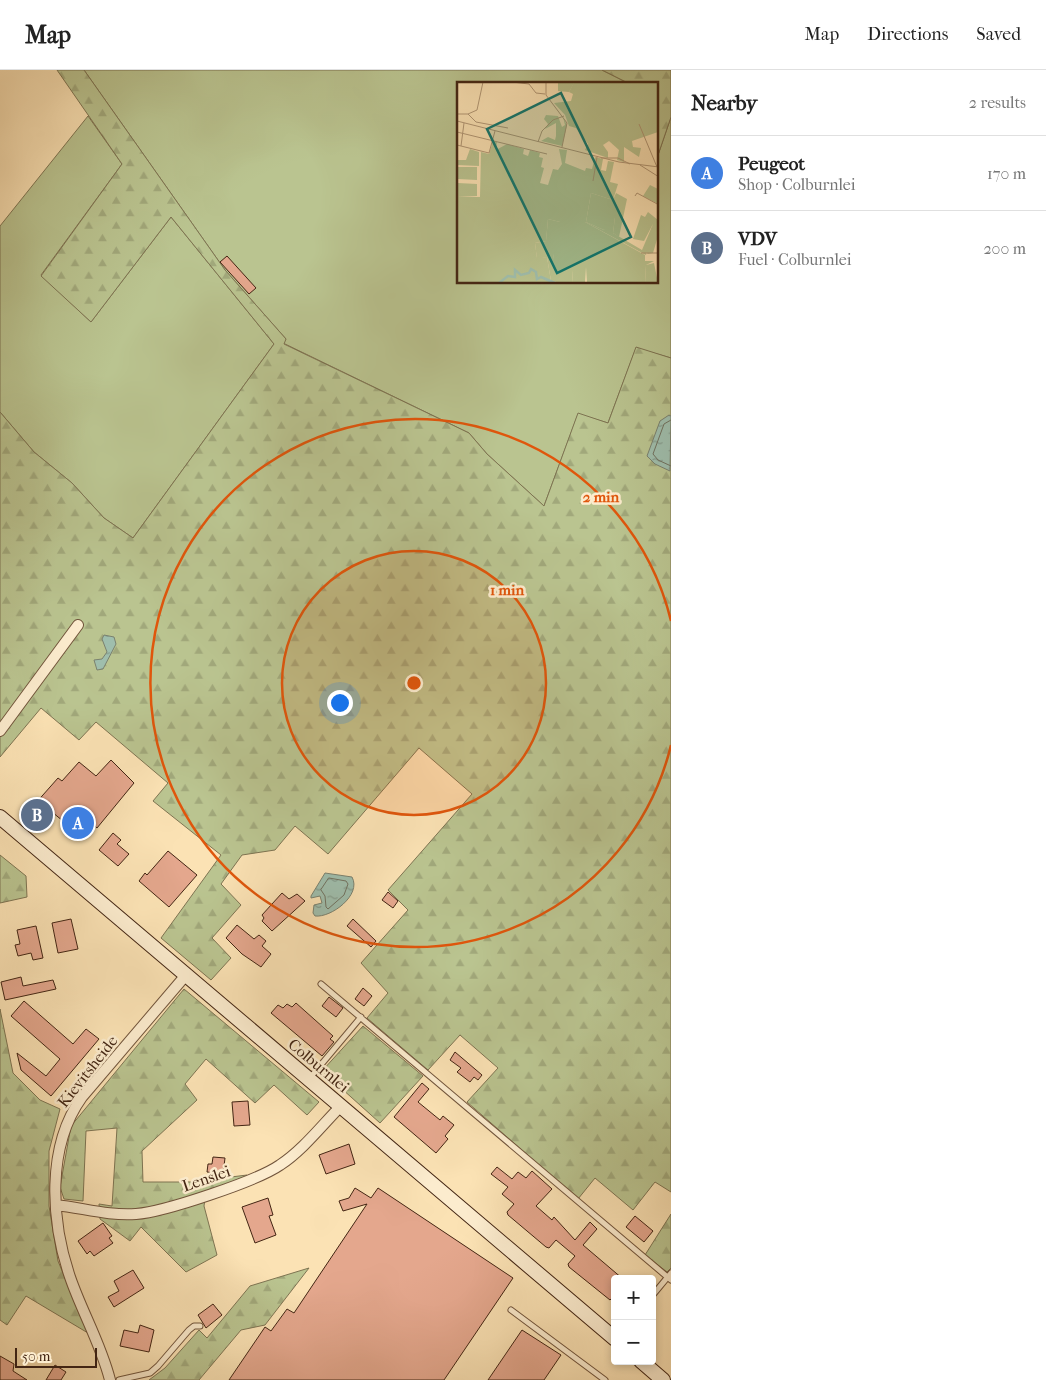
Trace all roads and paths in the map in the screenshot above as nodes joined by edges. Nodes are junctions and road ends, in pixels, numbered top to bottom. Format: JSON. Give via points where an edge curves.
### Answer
{"nodes":[{"id":1,"x":78,"y":625,"type":"dead end"},
{"id":2,"x":0,"y":732,"type":"edge"},
{"id":3,"x":0,"y":817,"type":"edge"},
{"id":4,"x":186,"y":975,"type":"junction"},
{"id":5,"x":321,"y":984,"type":"dead end"},
{"id":6,"x":361,"y":1017,"type":"junction"},
{"id":7,"x":308,"y":1079,"type":"junction"},
{"id":8,"x":341,"y":1106,"type":"junction"},
{"id":9,"x":56,"y":1205,"type":"junction"},
{"id":10,"x":670,"y":1277,"type":"edge"},
{"id":11,"x":656,"y":1292,"type":"edge"},
{"id":12,"x":511,"y":1310,"type":"dead end"},
{"id":13,"x":200,"y":1326,"type":"dead end"},
{"id":14,"x":611,"y":1336,"type":"edge"},
{"id":15,"x":646,"y":1365,"type":"edge"},
{"id":16,"x":110,"y":1380,"type":"edge"},
{"id":17,"x":119,"y":1380,"type":"edge"},
{"id":18,"x":605,"y":1380,"type":"edge"},
{"id":19,"x":664,"y":1380,"type":"edge"}],
"edges":[{"from":1,"to":2,"type":"street"},
{"from":3,"to":4,"type":"street","name":"Colburnlei"},
{"from":4,"to":7,"type":"street","name":"Colburnlei"},
{"from":4,"to":9,"type":"street","name":"Kievitsheide","via":[[71,1112],[60,1140]]},
{"from":5,"to":6,"type":"lane"},
{"from":6,"to":7,"type":"lane"},
{"from":6,"to":10,"type":"lane"},
{"from":7,"to":8,"type":"street","name":"Colburnlei"},
{"from":8,"to":9,"type":"street","name":"Lenslei","via":[[283,1163],[268,1172],[189,1200],[134,1214]]},
{"from":8,"to":14,"type":"street","name":"Colburnlei"},
{"from":9,"to":16,"type":"street","name":"Kievitsheide","via":[[70,1279],[104,1355]]},
{"from":10,"to":11,"type":"lane"},
{"from":12,"to":18,"type":"lane"},
{"from":13,"to":17,"type":"lane","via":[[189,1330],[150,1373]]},
{"from":15,"to":19,"type":"street"}]}
